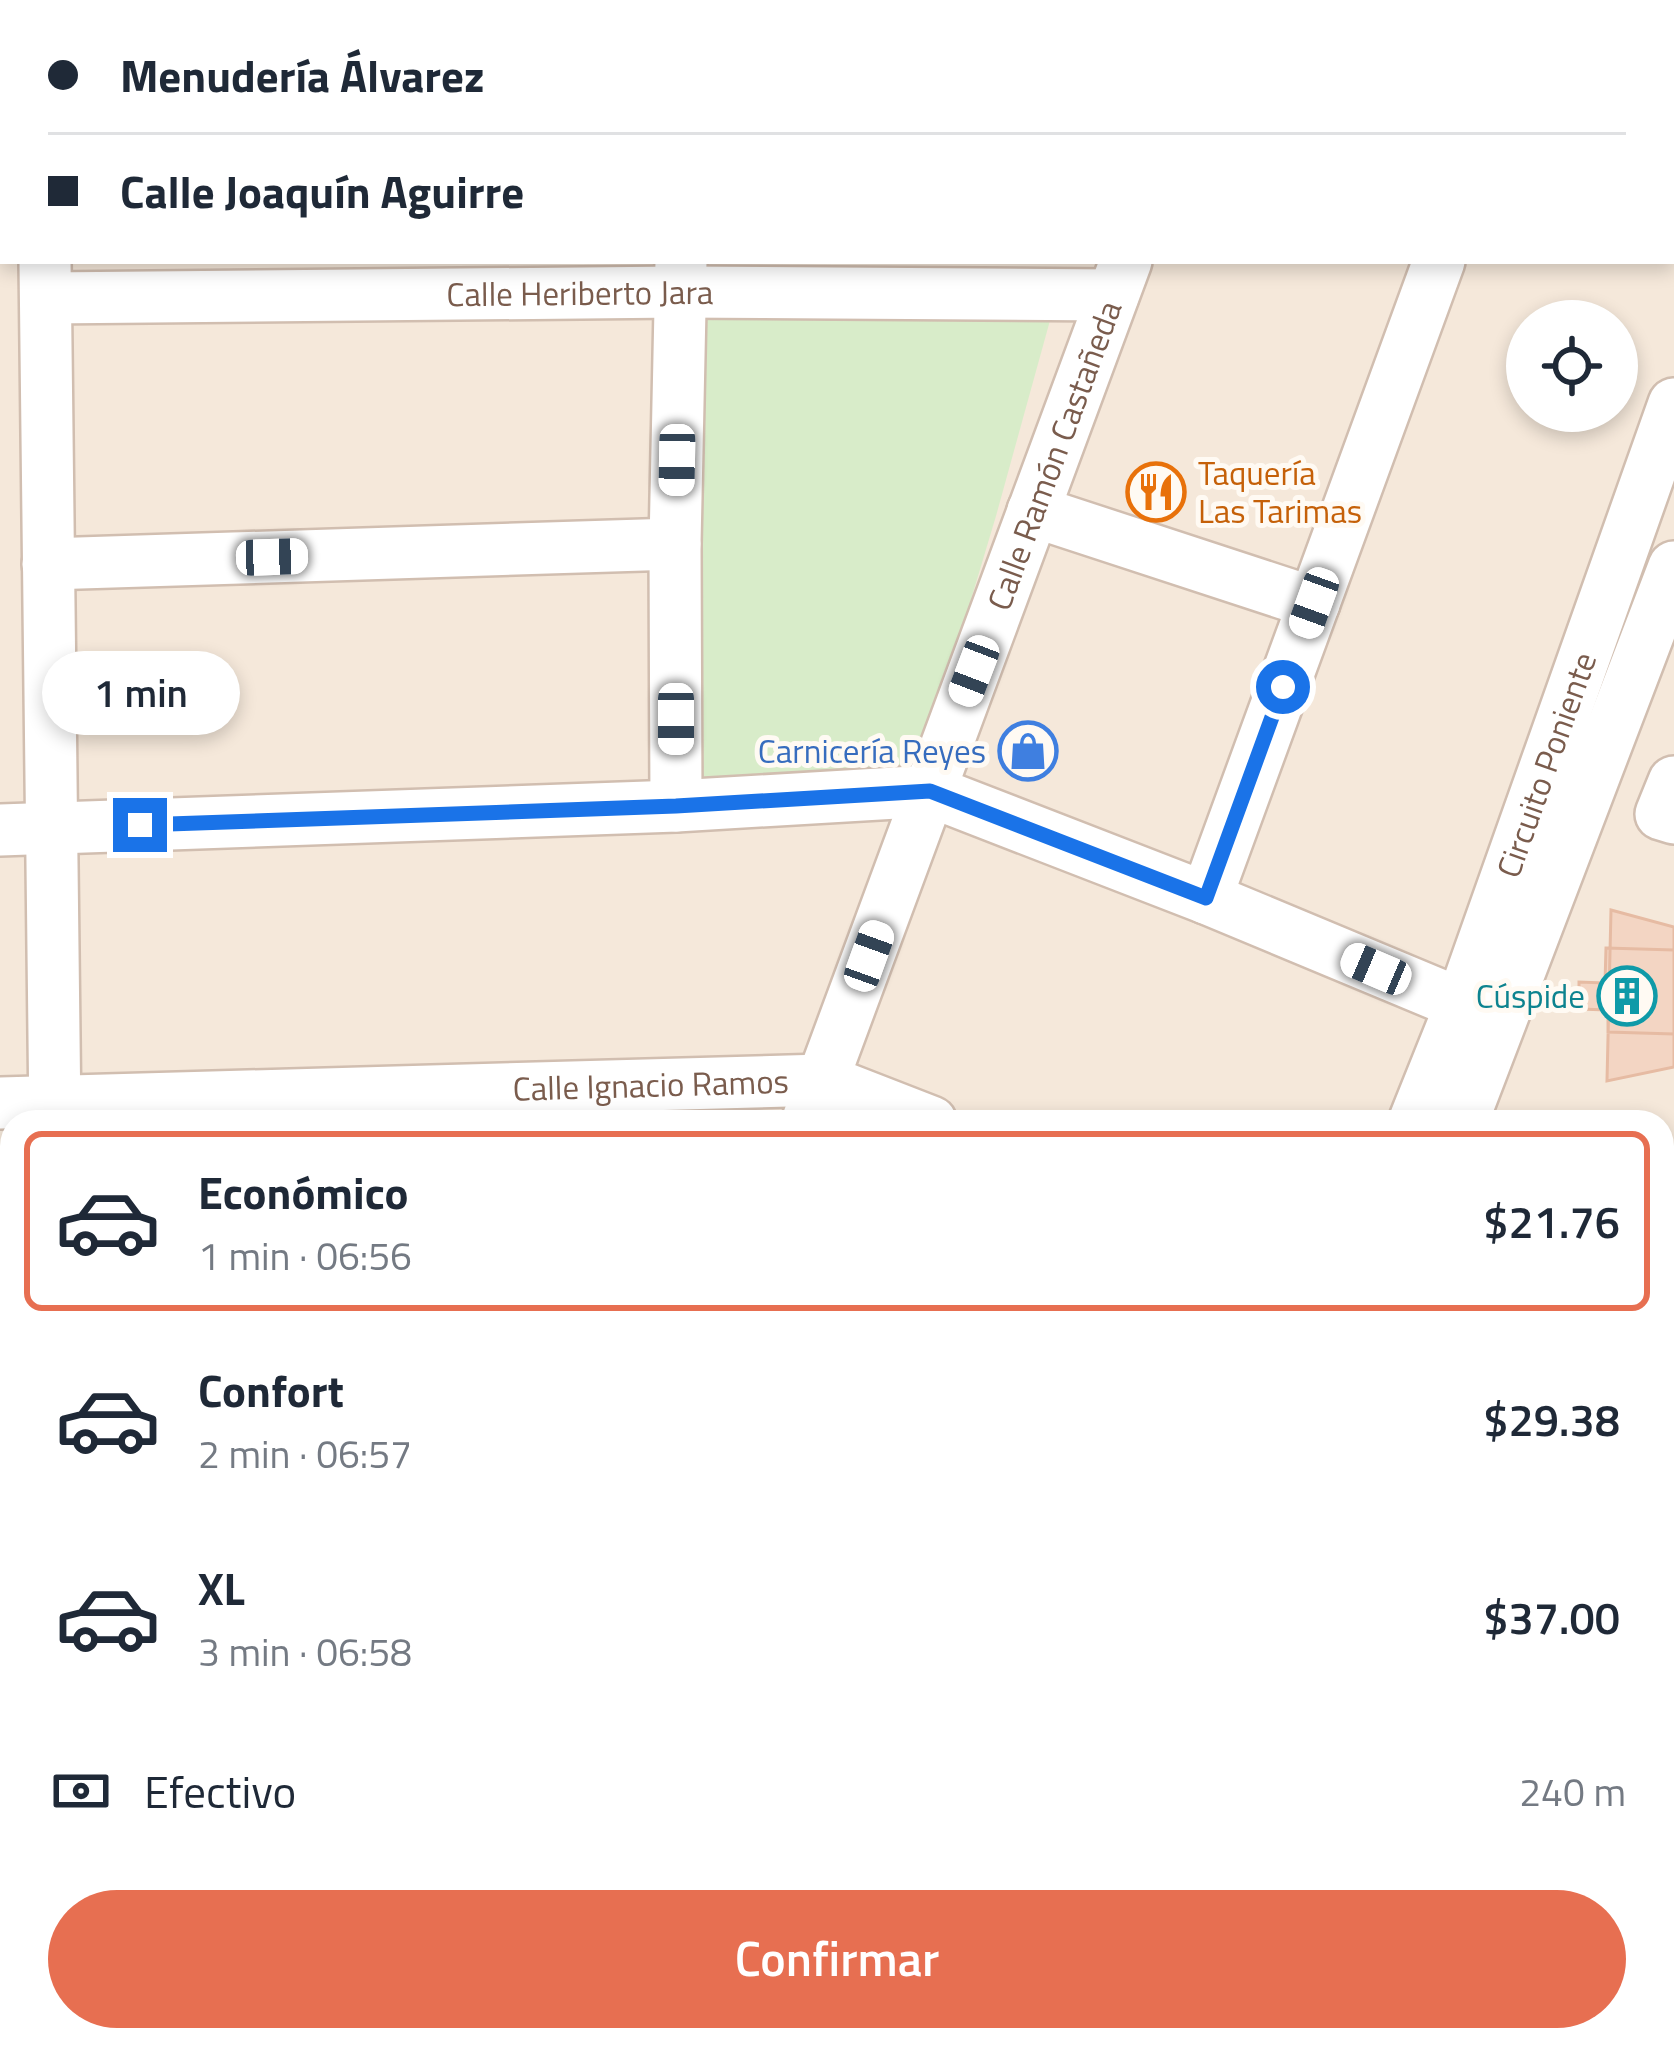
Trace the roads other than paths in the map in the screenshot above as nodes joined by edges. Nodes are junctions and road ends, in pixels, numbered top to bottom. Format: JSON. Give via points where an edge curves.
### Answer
{"nodes":[{"id":1,"x":1438,"y":264,"type":"edge"},
{"id":2,"x":681,"y":276,"type":"edge"},
{"id":3,"x":1120,"y":278,"type":"edge"},
{"id":4,"x":45,"y":280,"type":"edge"},
{"id":5,"x":1674,"y":404,"type":"edge"},
{"id":6,"x":1034,"y":511,"type":"junction"},
{"id":7,"x":675,"y":544,"type":"junction"},
{"id":8,"x":48,"y":564,"type":"junction"},
{"id":9,"x":1674,"y":567,"type":"edge"},
{"id":10,"x":1314,"y":603,"type":"junction"},
{"id":11,"x":1674,"y":782,"type":"edge"},
{"id":12,"x":930,"y":791,"type":"junction"},
{"id":13,"x":676,"y":806,"type":"junction"},
{"id":14,"x":1674,"y":818,"type":"edge"},
{"id":15,"x":51,"y":828,"type":"junction"},
{"id":16,"x":0,"y":830,"type":"edge"},
{"id":17,"x":1206,"y":898,"type":"junction"},
{"id":18,"x":1480,"y":1012,"type":"junction"},
{"id":19,"x":815,"y":1101,"type":"edge"},
{"id":20,"x":0,"y":1103,"type":"edge"},
{"id":21,"x":43,"y":1110,"type":"edge"},
{"id":22,"x":55,"y":1110,"type":"edge"},
{"id":23,"x":193,"y":1110,"type":"edge"},
{"id":24,"x":865,"y":1110,"type":"edge"},
{"id":25,"x":1421,"y":1110,"type":"edge"},
{"id":26,"x":1464,"y":1110,"type":"edge"}],
"edges":[{"from":1,"to":10,"type":"street"},
{"from":2,"to":3,"type":"street","name":"Calle Heriberto Jara"},
{"from":2,"to":4,"type":"street","name":"Calle Heriberto Jara"},
{"from":2,"to":7,"type":"street"},
{"from":3,"to":6,"type":"street","name":"Calle Ramón Castañeda"},
{"from":4,"to":8,"type":"street"},
{"from":5,"to":18,"type":"street","name":"Circuito Poniente"},
{"from":6,"to":10,"type":"street"},
{"from":6,"to":12,"type":"street","name":"Calle Ramón Castañeda"},
{"from":7,"to":8,"type":"street"},
{"from":7,"to":13,"type":"street"},
{"from":8,"to":15,"type":"street"},
{"from":9,"to":18,"type":"street","name":"Circuito Poniente"},
{"from":10,"to":17,"type":"street"},
{"from":11,"to":14,"type":"street","via":[[1661,814]]},
{"from":12,"to":13,"type":"street"},
{"from":12,"to":17,"type":"street"},
{"from":12,"to":19,"type":"street","name":"Calle Ramón Castañeda"},
{"from":13,"to":15,"type":"street"},
{"from":15,"to":16,"type":"street"},
{"from":15,"to":22,"type":"street"},
{"from":17,"to":18,"type":"street"},
{"from":18,"to":25,"type":"street","name":"Circuito Poniente"},
{"from":18,"to":26,"type":"street","name":"Circuito Poniente"},
{"from":19,"to":23,"type":"street","name":"Calle Ignacio Ramos"},
{"from":19,"to":24,"type":"street","name":"Calle Ignacio Ramos"},
{"from":20,"to":21,"type":"street","name":"Calle Ignacio Ramos"}]}
